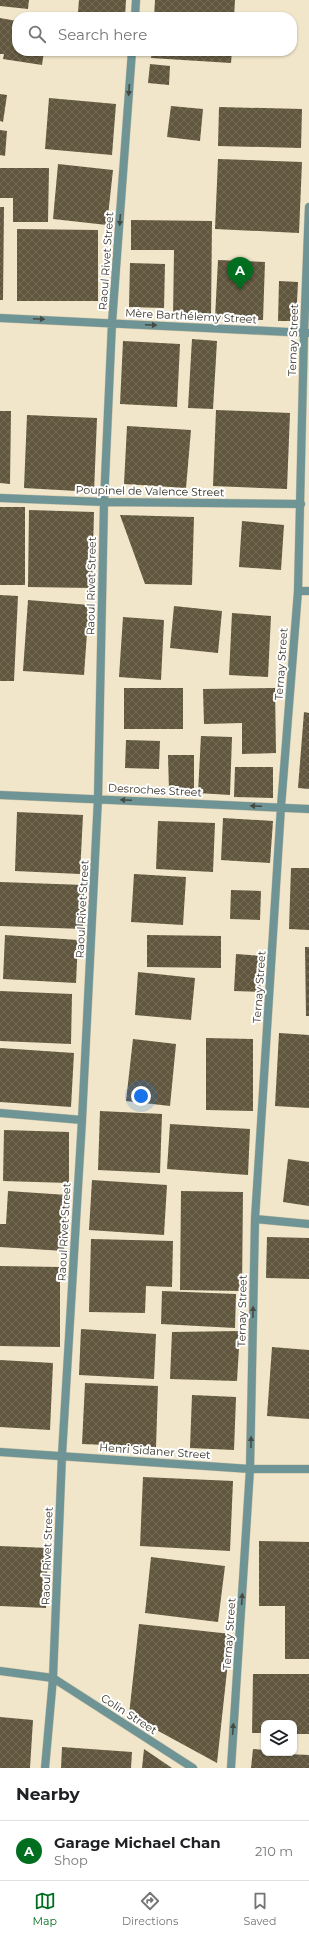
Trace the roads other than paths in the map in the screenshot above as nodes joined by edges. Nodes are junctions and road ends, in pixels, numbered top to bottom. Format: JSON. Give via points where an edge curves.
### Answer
{"nodes":[{"id":1,"x":136,"y":0,"type":"edge"},
{"id":2,"x":135,"y":12,"type":"edge"},
{"id":3,"x":132,"y":56,"type":"edge"},
{"id":4,"x":309,"y":207,"type":"edge"},
{"id":5,"x":0,"y":318,"type":"edge"},
{"id":6,"x":112,"y":323,"type":"junction"},
{"id":7,"x":306,"y":333,"type":"edge"},
{"id":8,"x":0,"y":498,"type":"edge"},
{"id":9,"x":104,"y":502,"type":"junction"},
{"id":10,"x":301,"y":504,"type":"junction"},
{"id":11,"x":298,"y":591,"type":"junction"},
{"id":12,"x":309,"y":591,"type":"edge"},
{"id":13,"x":0,"y":794,"type":"edge"},
{"id":14,"x":98,"y":798,"type":"junction"},
{"id":15,"x":281,"y":807,"type":"junction"},
{"id":16,"x":309,"y":809,"type":"edge"},
{"id":17,"x":0,"y":1113,"type":"edge"},
{"id":18,"x":82,"y":1120,"type":"junction"},
{"id":19,"x":255,"y":1219,"type":"junction"},
{"id":20,"x":309,"y":1224,"type":"edge"},
{"id":21,"x":0,"y":1452,"type":"edge"},
{"id":22,"x":62,"y":1456,"type":"junction"},
{"id":23,"x":250,"y":1469,"type":"junction"},
{"id":24,"x":309,"y":1469,"type":"edge"},
{"id":25,"x":0,"y":1672,"type":"edge"},
{"id":26,"x":53,"y":1678,"type":"junction"},
{"id":27,"x":45,"y":1768,"type":"edge"},
{"id":28,"x":193,"y":1768,"type":"edge"},
{"id":29,"x":231,"y":1768,"type":"edge"}],
"edges":[{"from":1,"to":2,"type":"street"},
{"from":3,"to":6,"type":"street","name":"Raoul Rivet Street","one_way":true},
{"from":4,"to":7,"type":"street","name":"Ternay Street"},
{"from":5,"to":6,"type":"street","name":"Mère Barthélemy Street","one_way":true},
{"from":6,"to":7,"type":"street","name":"Mère Barthélemy Street","one_way":true},
{"from":6,"to":9,"type":"street","name":"Raoul Rivet Street"},
{"from":7,"to":10,"type":"street","name":"Ternay Street"},
{"from":8,"to":9,"type":"street","name":"Poupinel de Valence Street"},
{"from":9,"to":10,"type":"street","name":"Poupinel de Valence Street"},
{"from":9,"to":14,"type":"street","name":"Raoul Rivet Street"},
{"from":10,"to":11,"type":"street","name":"Ternay Street"},
{"from":11,"to":12,"type":"street"},
{"from":11,"to":15,"type":"street","name":"Ternay Street"},
{"from":13,"to":14,"type":"street","name":"Desroches Street"},
{"from":15,"to":14,"type":"street","name":"Desroches Street","one_way":true},
{"from":14,"to":18,"type":"street","name":"Raoul Rivet Street"},
{"from":15,"to":16,"type":"street","name":"Desroches Street"},
{"from":15,"to":19,"type":"street","name":"Ternay Street"},
{"from":17,"to":18,"type":"street"},
{"from":18,"to":22,"type":"street","name":"Raoul Rivet Street"},
{"from":19,"to":20,"type":"street"},
{"from":23,"to":19,"type":"street","name":"Ternay Street","one_way":true},
{"from":21,"to":22,"type":"street","name":"Henri Sidaner Street"},
{"from":22,"to":23,"type":"street","name":"Henri Sidaner Street"},
{"from":22,"to":26,"type":"street","name":"Raoul Rivet Street"},
{"from":23,"to":24,"type":"street","name":"Henri Sidaner Street"},
{"from":29,"to":23,"type":"street","name":"Ternay Street","one_way":true},
{"from":25,"to":26,"type":"street"},
{"from":26,"to":27,"type":"street","name":"Raoul Rivet Street"},
{"from":26,"to":28,"type":"street","name":"Colin Street"}]}
